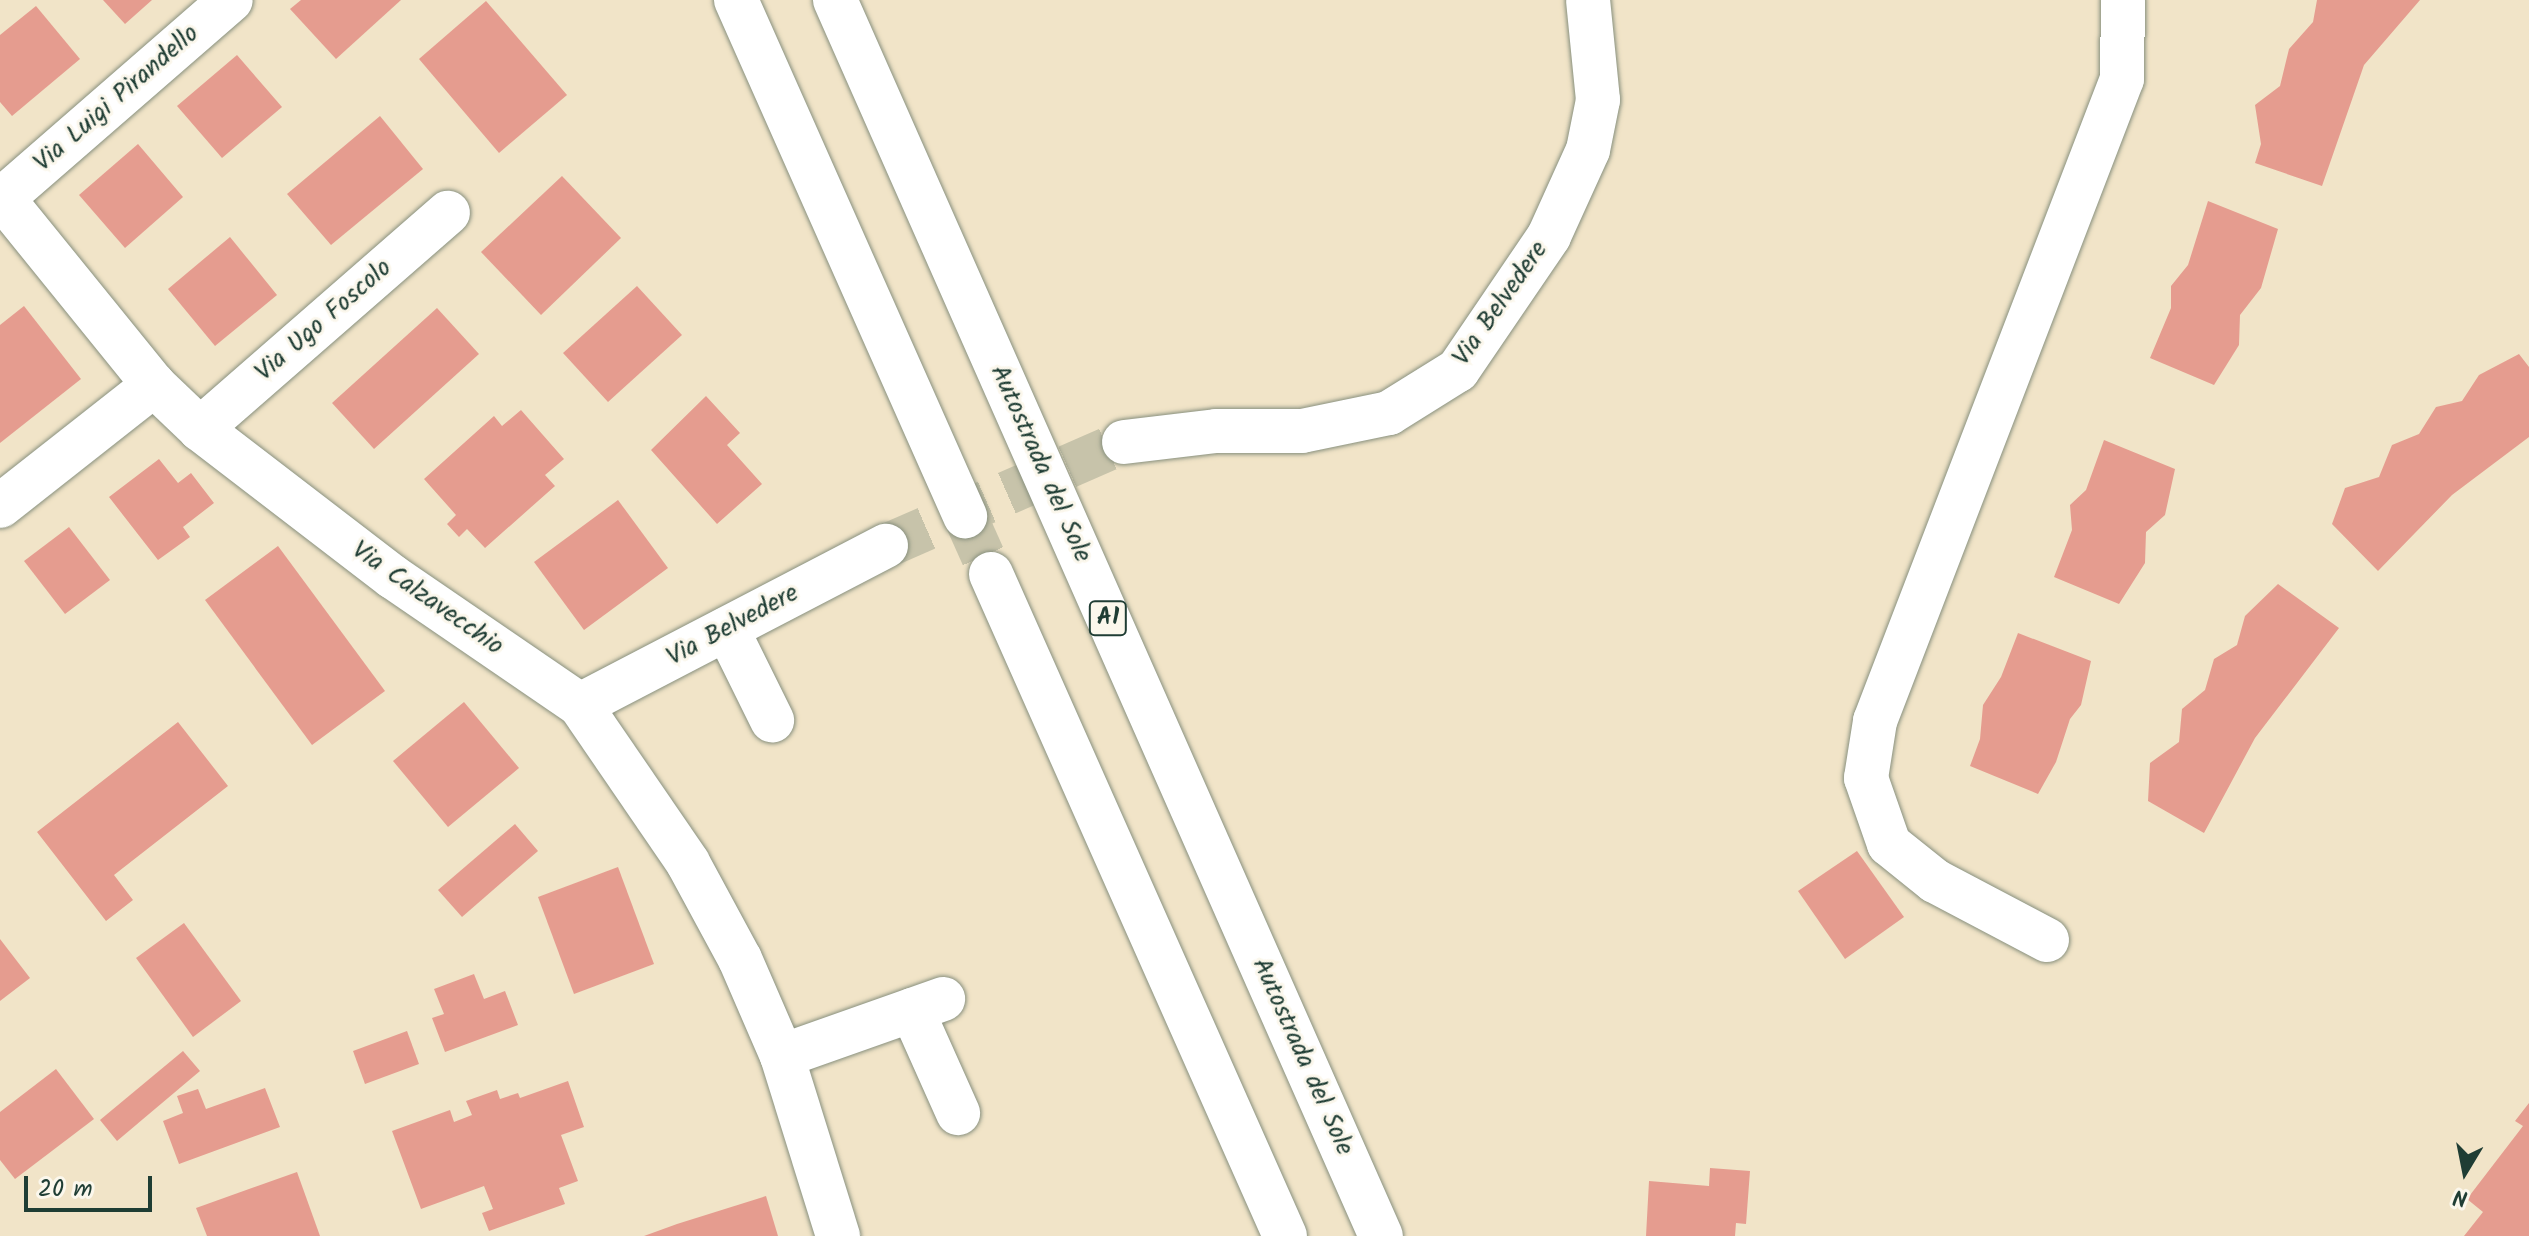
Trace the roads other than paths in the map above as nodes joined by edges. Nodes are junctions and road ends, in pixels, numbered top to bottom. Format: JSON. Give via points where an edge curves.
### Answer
{"nodes":[{"id":1,"x":231,"y":0,"type":"edge"},
{"id":2,"x":736,"y":0,"type":"edge"},
{"id":3,"x":835,"y":0,"type":"edge"},
{"id":4,"x":1588,"y":0,"type":"edge"},
{"id":5,"x":2123,"y":0,"type":"edge"},
{"id":6,"x":1,"y":197,"type":"edge"},
{"id":7,"x":448,"y":213,"type":"dead end"},
{"id":8,"x":154,"y":385,"type":"junction"},
{"id":9,"x":200,"y":429,"type":"junction"},
{"id":10,"x":1124,"y":442,"type":"tunnel mouth"},
{"id":11,"x":0,"y":506,"type":"edge"},
{"id":12,"x":965,"y":516,"type":"tunnel mouth"},
{"id":13,"x":886,"y":546,"type":"tunnel mouth"},
{"id":14,"x":991,"y":574,"type":"tunnel mouth"},
{"id":15,"x":727,"y":629,"type":"junction"},
{"id":16,"x":580,"y":705,"type":"junction"},
{"id":17,"x":772,"y":720,"type":"dead end"},
{"id":18,"x":2047,"y":940,"type":"dead end"},
{"id":19,"x":782,"y":1056,"type":"junction"},
{"id":20,"x":958,"y":1113,"type":"dead end"},
{"id":21,"x":838,"y":1236,"type":"edge"},
{"id":22,"x":1285,"y":1236,"type":"edge"},
{"id":23,"x":1381,"y":1236,"type":"edge"}],
"edges":[{"from":1,"to":6,"type":"main road","name":"Via Luigi Pirandello"},
{"from":2,"to":12,"type":"main road"},
{"from":3,"to":23,"type":"main road","name":"Autostrada del Sole","number":"A1"},
{"from":4,"to":10,"type":"main road","name":"Via Belvedere","via":[[1598,100],[1588,150],[1549,236],[1458,370],[1389,413],[1302,431],[1216,431]]},
{"from":5,"to":18,"type":"main road","via":[[2122,79],[1875,721],[1866,778],[1889,844],[1935,881]]},
{"from":6,"to":8,"type":"main road","name":"Via Calzavecchio"},
{"from":7,"to":9,"type":"main road","name":"Via Ugo Foscolo"},
{"from":8,"to":9,"type":"main road","name":"Via Calzavecchio"},
{"from":8,"to":11,"type":"main road"},
{"from":9,"to":16,"type":"main road","name":"Via Calzavecchio","via":[[393,577]]},
{"from":13,"to":15,"type":"main road","name":"Via Belvedere"},
{"from":14,"to":22,"type":"main road"},
{"from":15,"to":16,"type":"main road","name":"Via Belvedere"},
{"from":15,"to":17,"type":"main road"},
{"from":16,"to":19,"type":"main road","name":"Via Calzavecchio","via":[[688,863],[740,959]]},
{"from":19,"to":20,"type":"main road","via":[[927,1004]]},
{"from":19,"to":21,"type":"main road","name":"Via Calzavecchio"}]}
